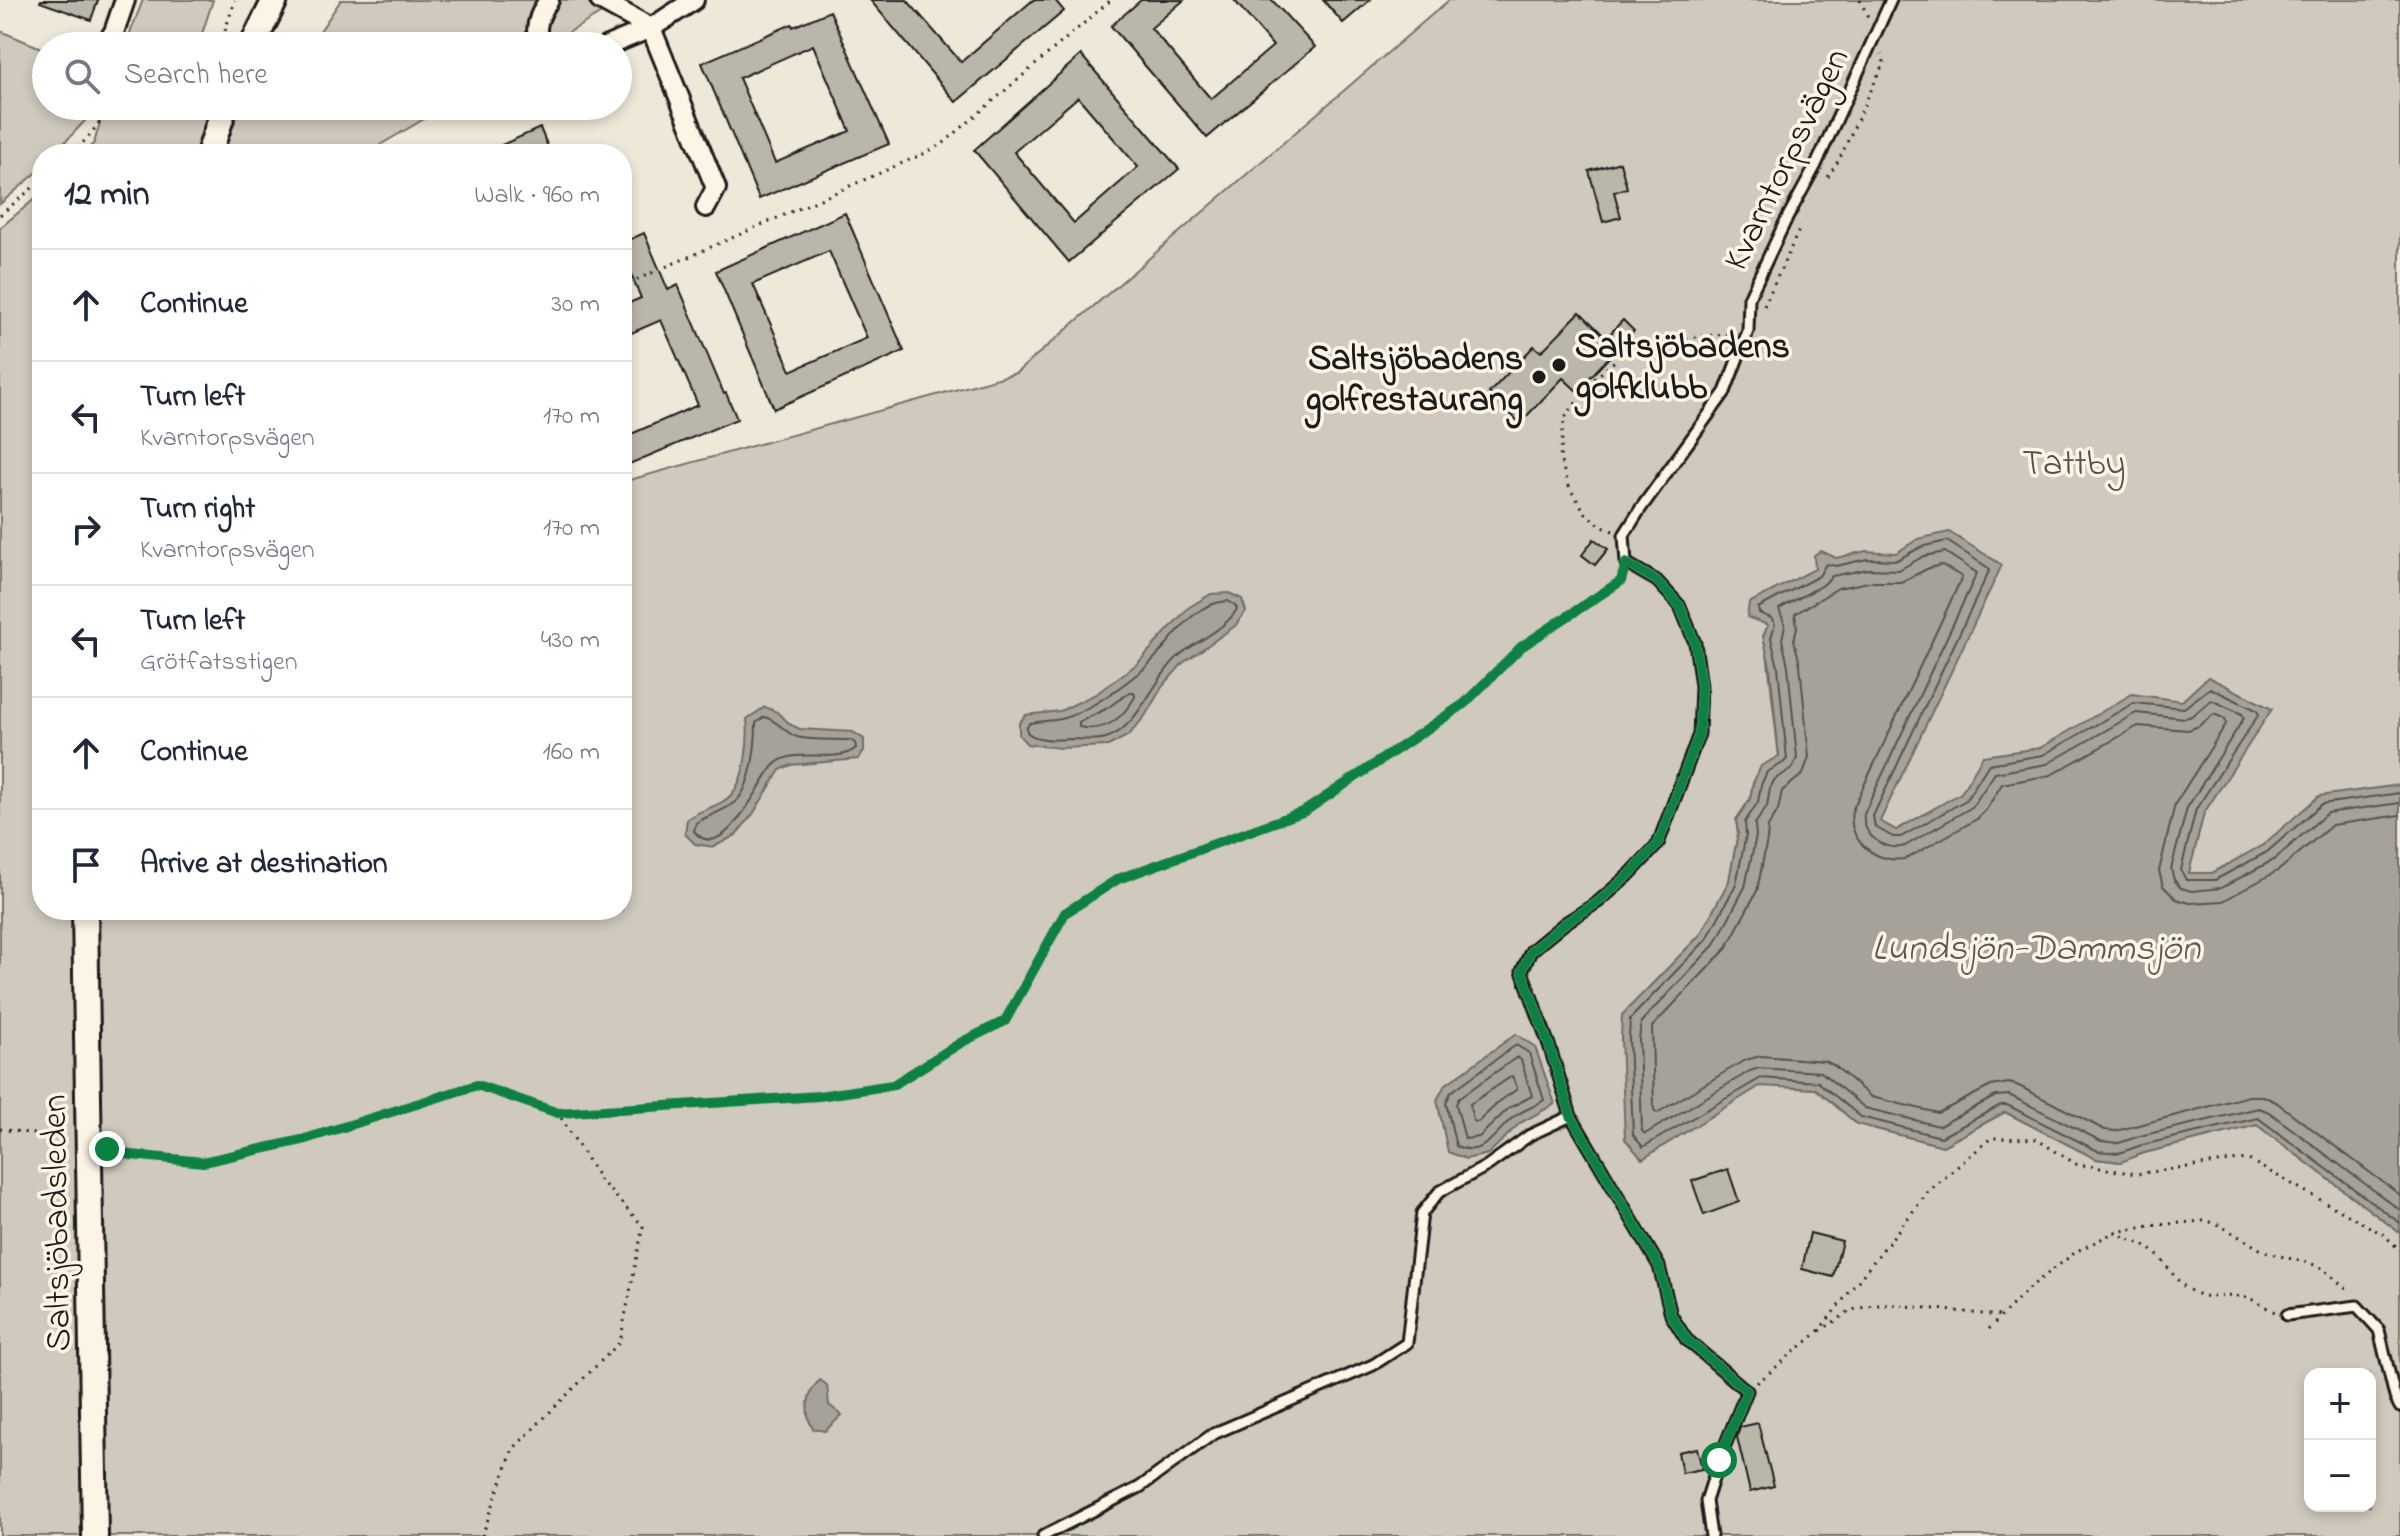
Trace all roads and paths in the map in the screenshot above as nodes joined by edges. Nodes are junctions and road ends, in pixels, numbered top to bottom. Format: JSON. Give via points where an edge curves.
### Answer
{"nodes":[{"id":1,"x":125,"y":0,"type":"edge"},
{"id":2,"x":235,"y":0,"type":"edge"},
{"id":3,"x":256,"y":0,"type":"edge"},
{"id":4,"x":275,"y":0,"type":"edge"},
{"id":5,"x":549,"y":0,"type":"edge"},
{"id":6,"x":600,"y":0,"type":"edge"},
{"id":7,"x":694,"y":0,"type":"edge"},
{"id":8,"x":1111,"y":0,"type":"edge"},
{"id":9,"x":1891,"y":0,"type":"edge"},
{"id":10,"x":651,"y":28,"type":"junction"},
{"id":11,"x":114,"y":32,"type":"edge"},
{"id":12,"x":225,"y":32,"type":"edge"},
{"id":13,"x":247,"y":32,"type":"edge"},
{"id":14,"x":259,"y":32,"type":"edge"},
{"id":15,"x":536,"y":32,"type":"edge"},
{"id":16,"x":632,"y":36,"type":"edge"},
{"id":17,"x":101,"y":120,"type":"edge"},
{"id":18,"x":220,"y":120,"type":"edge"},
{"id":19,"x":81,"y":144,"type":"edge"},
{"id":20,"x":212,"y":144,"type":"edge"},
{"id":21,"x":32,"y":188,"type":"edge"},
{"id":22,"x":706,"y":207,"type":"dead end"},
{"id":23,"x":0,"y":215,"type":"edge"},
{"id":24,"x":632,"y":282,"type":"edge"},
{"id":25,"x":1748,"y":331,"type":"junction"},
{"id":26,"x":1624,"y":535,"type":"junction"},
{"id":27,"x":1626,"y":563,"type":"junction"},
{"id":28,"x":85,"y":920,"type":"edge"},
{"id":29,"x":558,"y":1113,"type":"junction"},
{"id":30,"x":1571,"y":1116,"type":"junction"},
{"id":31,"x":0,"y":1129,"type":"edge"},
{"id":32,"x":61,"y":1138,"type":"dead end"},
{"id":33,"x":107,"y":1149,"type":"dead end"},
{"id":34,"x":2115,"y":1232,"type":"junction"},
{"id":35,"x":2400,"y":1250,"type":"edge"},
{"id":36,"x":2357,"y":1306,"type":"junction"},
{"id":37,"x":2287,"y":1315,"type":"joint"},
{"id":38,"x":2003,"y":1317,"type":"junction"},
{"id":39,"x":1989,"y":1329,"type":"dead end"},
{"id":40,"x":1817,"y":1333,"type":"junction"},
{"id":41,"x":1747,"y":1391,"type":"junction"},
{"id":42,"x":2400,"y":1407,"type":"edge"},
{"id":43,"x":95,"y":1536,"type":"edge"},
{"id":44,"x":482,"y":1536,"type":"edge"},
{"id":45,"x":1043,"y":1536,"type":"edge"},
{"id":46,"x":1711,"y":1536,"type":"edge"}],
"edges":[{"from":1,"to":11,"type":"street"},
{"from":2,"to":12,"type":"path"},
{"from":3,"to":13,"type":"main road"},
{"from":4,"to":14,"type":"main road"},
{"from":5,"to":15,"type":"street"},
{"from":6,"to":10,"type":"street"},
{"from":7,"to":10,"type":"street"},
{"from":8,"to":24,"type":"path","via":[[937,146]]},
{"from":9,"to":25,"type":"lane","name":"Kvarntorpsvägen","via":[[1749,298]]},
{"from":10,"to":16,"type":"street"},
{"from":10,"to":22,"type":"street","via":[[716,188]]},
{"from":17,"to":19,"type":"path"},
{"from":18,"to":20,"type":"main road"},
{"from":21,"to":23,"type":"path"},
{"from":25,"to":26,"type":"lane","name":"Kvarntorpsvägen","via":[[1725,392]]},
{"from":25,"to":26,"type":"path","via":[[1627,350],[1591,382],[1564,419],[1560,459],[1570,489],[1587,515]]},
{"from":26,"to":27,"type":"lane"},
{"from":27,"to":29,"type":"path","via":[[1621,581],[1521,647],[1464,704],[1305,811],[1118,879],[1065,913],[1005,1021],[893,1085],[819,1096]]},
{"from":27,"to":30,"type":"lane","via":[[1657,581],[1680,606],[1695,643],[1701,686],[1699,734],[1658,844],[1598,902],[1531,951],[1522,971]]},
{"from":28,"to":43,"type":"main road","name":"Saltsjöbadsleden"},
{"from":29,"to":33,"type":"path","via":[[477,1085],[302,1140],[203,1162]]},
{"from":29,"to":44,"type":"path","via":[[600,1180],[643,1226],[620,1342],[513,1449]]},
{"from":30,"to":41,"type":"lane","via":[[1659,1266],[1678,1327]]},
{"from":30,"to":45,"type":"lane","via":[[1439,1192],[1422,1213],[1407,1343],[1373,1365],[1213,1434],[1140,1487]]},
{"from":31,"to":32,"type":"path"},
{"from":34,"to":36,"type":"path","via":[[2216,1223],[2265,1252],[2319,1266],[2345,1287]]},
{"from":34,"to":37,"type":"path","via":[[2150,1249],[2194,1294],[2252,1299]]},
{"from":34,"to":38,"type":"path","via":[[2077,1251],[2029,1288]]},
{"from":35,"to":40,"type":"path","via":[[2384,1235],[2247,1159],[2136,1174],[2076,1164],[2036,1139],[1991,1138],[1929,1191]]},
{"from":36,"to":37,"type":"lane"},
{"from":36,"to":42,"type":"lane","via":[[2379,1330]]},
{"from":38,"to":39,"type":"path"},
{"from":38,"to":40,"type":"path","via":[[1873,1305],[1852,1310]]},
{"from":40,"to":41,"type":"path"},
{"from":41,"to":46,"type":"lane","via":[[1706,1501]]}]}
